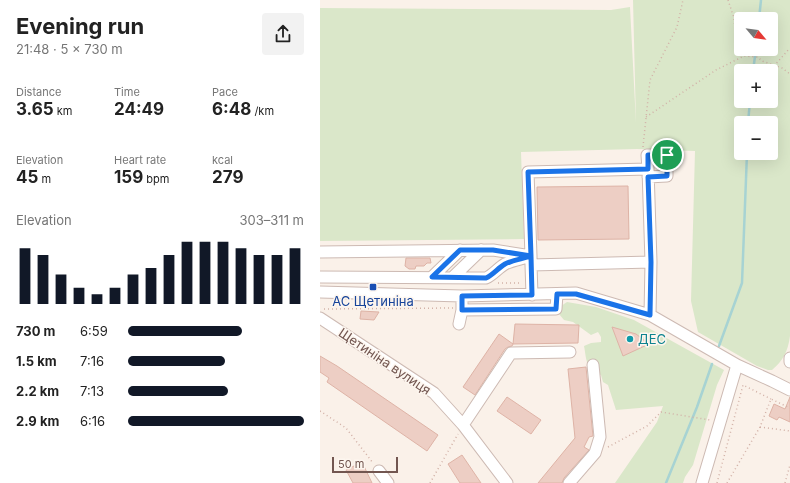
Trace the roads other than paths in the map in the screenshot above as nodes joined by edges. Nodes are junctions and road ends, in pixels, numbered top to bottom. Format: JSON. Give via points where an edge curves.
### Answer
{"nodes":[{"id":1,"x":470,"y":250,"type":"junction"},
{"id":2,"x":320,"y":252,"type":"edge"},
{"id":3,"x":531,"y":261,"type":"junction"},
{"id":4,"x":651,"y":262,"type":"junction"},
{"id":5,"x":320,"y":277,"type":"edge"},
{"id":6,"x":443,"y":277,"type":"junction"},
{"id":7,"x":320,"y":292,"type":"edge"},
{"id":8,"x":557,"y":294,"type":"junction"},
{"id":9,"x":532,"y":295,"type":"junction"},
{"id":10,"x":462,"y":296,"type":"junction"},
{"id":11,"x":462,"y":309,"type":"junction"},
{"id":12,"x":650,"y":315,"type":"junction"},
{"id":13,"x":320,"y":318,"type":"edge"},
{"id":14,"x":459,"y":324,"type":"dead end"},
{"id":15,"x":570,"y":352,"type":"dead end"},
{"id":16,"x":790,"y":358,"type":"edge"},
{"id":17,"x":790,"y":362,"type":"edge"},
{"id":18,"x":593,"y":365,"type":"dead end"},
{"id":19,"x":737,"y":365,"type":"junction"},
{"id":20,"x":790,"y":390,"type":"edge"},
{"id":21,"x":463,"y":425,"type":"junction"},
{"id":22,"x":379,"y":471,"type":"road end"},
{"id":23,"x":388,"y":483,"type":"edge"},
{"id":24,"x":508,"y":483,"type":"edge"},
{"id":25,"x":569,"y":483,"type":"edge"},
{"id":26,"x":702,"y":483,"type":"edge"}],
"edges":[{"from":1,"to":2,"type":"street"},
{"from":1,"to":3,"type":"street"},
{"from":1,"to":6,"type":"street"},
{"from":1,"to":6,"type":"street"},
{"from":1,"to":6,"type":"street"},
{"from":3,"to":4,"type":"street"},
{"from":3,"to":4,"type":"street","via":[[528,172],[648,173]]},
{"from":3,"to":6,"type":"street","via":[[509,262],[486,278]]},
{"from":3,"to":9,"type":"street"},
{"from":4,"to":12,"type":"street"},
{"from":5,"to":6,"type":"street"},
{"from":7,"to":10,"type":"street"},
{"from":8,"to":9,"type":"street"},
{"from":8,"to":11,"type":"street","via":[[556,309]]},
{"from":8,"to":12,"type":"street","via":[[576,294]]},
{"from":9,"to":10,"type":"street"},
{"from":10,"to":11,"type":"street"},
{"from":11,"to":14,"type":"street"},
{"from":12,"to":19,"type":"street"},
{"from":13,"to":21,"type":"street","name":"Щетиніна вулиця","via":[[434,393]]},
{"from":15,"to":21,"type":"street","via":[[511,353]]},
{"from":16,"to":17,"type":"street"},
{"from":18,"to":25,"type":"street","via":[[600,437],[595,453]]},
{"from":19,"to":20,"type":"street"},
{"from":19,"to":26,"type":"street"},
{"from":21,"to":24,"type":"street","name":"Щетиніна вулиця"},
{"from":22,"to":23,"type":"street"}]}
